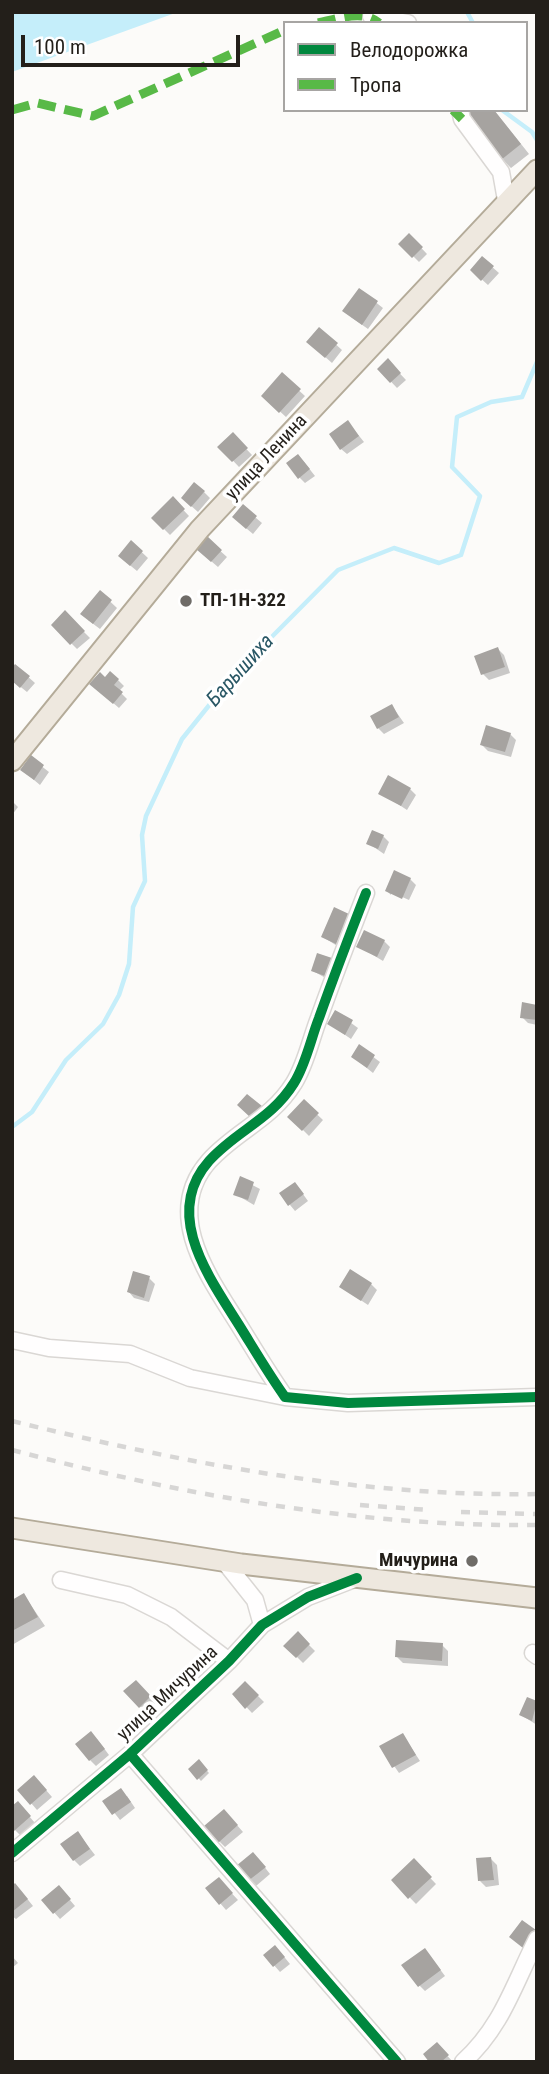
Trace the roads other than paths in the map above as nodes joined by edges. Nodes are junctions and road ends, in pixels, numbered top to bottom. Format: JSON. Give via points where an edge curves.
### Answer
{"nodes":[{"id":1,"x":371,"y":16,"type":"dead end"},
{"id":2,"x":397,"y":21,"type":"edge"},
{"id":3,"x":460,"y":112,"type":"edge"},
{"id":4,"x":537,"y":170,"type":"edge"},
{"id":5,"x":506,"y":200,"type":"junction"},
{"id":6,"x":12,"y":761,"type":"edge"},
{"id":7,"x":366,"y":893,"type":"dead end"},
{"id":8,"x":12,"y":1340,"type":"edge"},
{"id":9,"x":285,"y":1397,"type":"junction"},
{"id":10,"x":535,"y":1399,"type":"edge"},
{"id":11,"x":12,"y":1528,"type":"edge"},
{"id":12,"x":224,"y":1561,"type":"junction"},
{"id":13,"x":357,"y":1578,"type":"junction"},
{"id":14,"x":61,"y":1580,"type":"dead end"},
{"id":15,"x":537,"y":1598,"type":"edge"},
{"id":16,"x":262,"y":1625,"type":"junction"},
{"id":17,"x":229,"y":1661,"type":"junction"},
{"id":18,"x":130,"y":1754,"type":"junction"},
{"id":19,"x":12,"y":1853,"type":"edge"},
{"id":20,"x":537,"y":1939,"type":"edge"},
{"id":21,"x":397,"y":2062,"type":"edge"},
{"id":22,"x":463,"y":2062,"type":"edge"}],
"edges":[{"from":1,"to":2,"type":"street"},
{"from":3,"to":5,"type":"street","via":[[461,120],[501,172]]},
{"from":4,"to":5,"type":"main road","name":"улица Ленина"},
{"from":5,"to":6,"type":"main road","name":"улица Ленина","via":[[200,530]]},
{"from":7,"to":9,"type":"street","via":[[296,1080],[276,1109],[229,1140],[192,1186],[190,1233],[203,1268]]},
{"from":8,"to":9,"type":"street","via":[[49,1348],[130,1354],[190,1378]]},
{"from":9,"to":10,"type":"street","via":[[348,1403],[471,1396]]},
{"from":11,"to":12,"type":"main road"},
{"from":12,"to":13,"type":"main road"},
{"from":12,"to":16,"type":"street","via":[[256,1600]]},
{"from":13,"to":15,"type":"main road"},
{"from":13,"to":16,"type":"street","name":"улица Мичурина","via":[[299,1602]]},
{"from":14,"to":17,"type":"street","via":[[127,1595],[171,1618]]},
{"from":16,"to":17,"type":"street","name":"улица Мичурина"},
{"from":17,"to":18,"type":"street","name":"улица Мичурина"},
{"from":18,"to":19,"type":"street","name":"улица Мичурина"},
{"from":18,"to":21,"type":"street"},
{"from":20,"to":22,"type":"street","via":[[511,1999],[479,2047]]}]}
